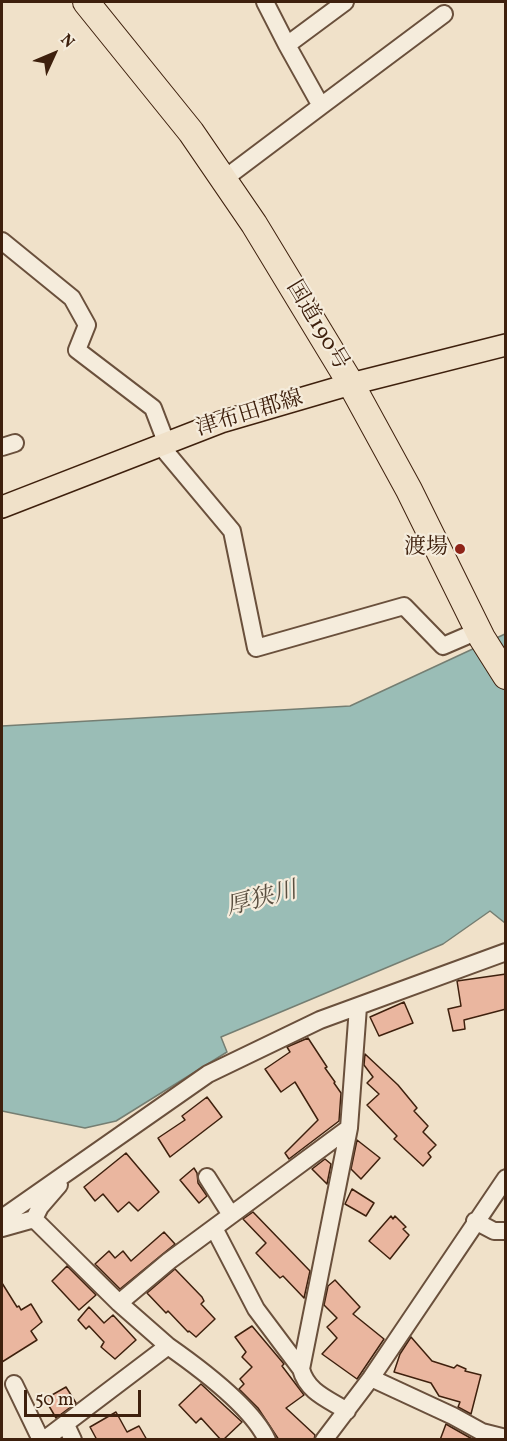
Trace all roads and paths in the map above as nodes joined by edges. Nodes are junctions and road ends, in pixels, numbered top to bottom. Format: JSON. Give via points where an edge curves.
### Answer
{"nodes":[{"id":1,"x":265,"y":2,"type":"edge"},
{"id":2,"x":345,"y":2,"type":"edge"},
{"id":3,"x":97,"y":6,"type":"edge"},
{"id":4,"x":444,"y":14,"type":"dead end"},
{"id":5,"x":287,"y":45,"type":"junction"},
{"id":6,"x":321,"y":106,"type":"junction"},
{"id":7,"x":224,"y":179,"type":"junction"},
{"id":8,"x":2,"y":241,"type":"edge"},
{"id":9,"x":506,"y":345,"type":"edge"},
{"id":10,"x":351,"y":384,"type":"junction"},
{"id":11,"x":163,"y":444,"type":"junction"},
{"id":12,"x":2,"y":507,"type":"edge"},
{"id":13,"x":480,"y":635,"type":"junction"},
{"id":14,"x":506,"y":676,"type":"edge"},
{"id":15,"x":506,"y":952,"type":"edge"},
{"id":16,"x":358,"y":1007,"type":"junction"},
{"id":17,"x":349,"y":1128,"type":"junction"},
{"id":18,"x":67,"y":1172,"type":"junction"},
{"id":19,"x":207,"y":1177,"type":"dead end"},
{"id":20,"x":506,"y":1178,"type":"edge"},
{"id":21,"x":231,"y":1215,"type":"junction"},
{"id":22,"x":2,"y":1218,"type":"edge"},
{"id":23,"x":34,"y":1219,"type":"junction"},
{"id":24,"x":475,"y":1221,"type":"junction"},
{"id":25,"x":2,"y":1228,"type":"edge"},
{"id":26,"x":214,"y":1228,"type":"junction"},
{"id":27,"x":506,"y":1231,"type":"edge"},
{"id":28,"x":119,"y":1303,"type":"junction"},
{"id":29,"x":168,"y":1346,"type":"junction"},
{"id":30,"x":301,"y":1369,"type":"junction"},
{"id":31,"x":371,"y":1378,"type":"junction"},
{"id":32,"x":14,"y":1384,"type":"dead end"},
{"id":33,"x":348,"y":1411,"type":"junction"},
{"id":34,"x":70,"y":1432,"type":"edge"},
{"id":35,"x":480,"y":1436,"type":"edge"},
{"id":36,"x":506,"y":1438,"type":"edge"},
{"id":37,"x":43,"y":1440,"type":"edge"},
{"id":38,"x":267,"y":1440,"type":"edge"},
{"id":39,"x":324,"y":1440,"type":"edge"}],
"edges":[{"from":1,"to":5,"type":"street"},
{"from":2,"to":5,"type":"street"},
{"from":3,"to":7,"type":"highway","name":"国道190号"},
{"from":4,"to":6,"type":"street"},
{"from":5,"to":6,"type":"street"},
{"from":6,"to":7,"type":"street"},
{"from":7,"to":10,"type":"highway","name":"国道190号"},
{"from":8,"to":11,"type":"street","via":[[72,298],[87,325],[77,350],[153,408]]},
{"from":9,"to":10,"type":"main road","name":"津布田郡線"},
{"from":10,"to":11,"type":"main road","name":"津布田郡線","via":[[221,422]]},
{"from":10,"to":13,"type":"highway","name":"国道190号","via":[[410,490]]},
{"from":11,"to":12,"type":"main road","name":"津布田郡線"},
{"from":11,"to":13,"type":"street","via":[[232,531],[256,648],[404,606],[443,646]]},
{"from":13,"to":14,"type":"highway","name":"国道190号"},
{"from":15,"to":16,"type":"street"},
{"from":16,"to":17,"type":"street"},
{"from":16,"to":18,"type":"street","via":[[320,1020],[208,1074]]},
{"from":17,"to":21,"type":"street"},
{"from":17,"to":30,"type":"street"},
{"from":18,"to":22,"type":"street"},
{"from":18,"to":23,"type":"street"},
{"from":19,"to":21,"type":"street"},
{"from":20,"to":24,"type":"street"},
{"from":21,"to":26,"type":"street"},
{"from":23,"to":25,"type":"street"},
{"from":23,"to":28,"type":"street"},
{"from":24,"to":27,"type":"street","via":[[494,1231]]},
{"from":24,"to":31,"type":"street"},
{"from":26,"to":28,"type":"street"},
{"from":26,"to":30,"type":"street","via":[[256,1309]]},
{"from":28,"to":29,"type":"street"},
{"from":29,"to":34,"type":"street"},
{"from":29,"to":38,"type":"street","via":[[204,1371],[264,1432]]},
{"from":30,"to":33,"type":"street","via":[[309,1387]]},
{"from":31,"to":33,"type":"street"},
{"from":31,"to":35,"type":"street","via":[[453,1416]]},
{"from":32,"to":37,"type":"street"},
{"from":33,"to":39,"type":"street"},
{"from":34,"to":37,"type":"street"},
{"from":35,"to":36,"type":"street"}]}
